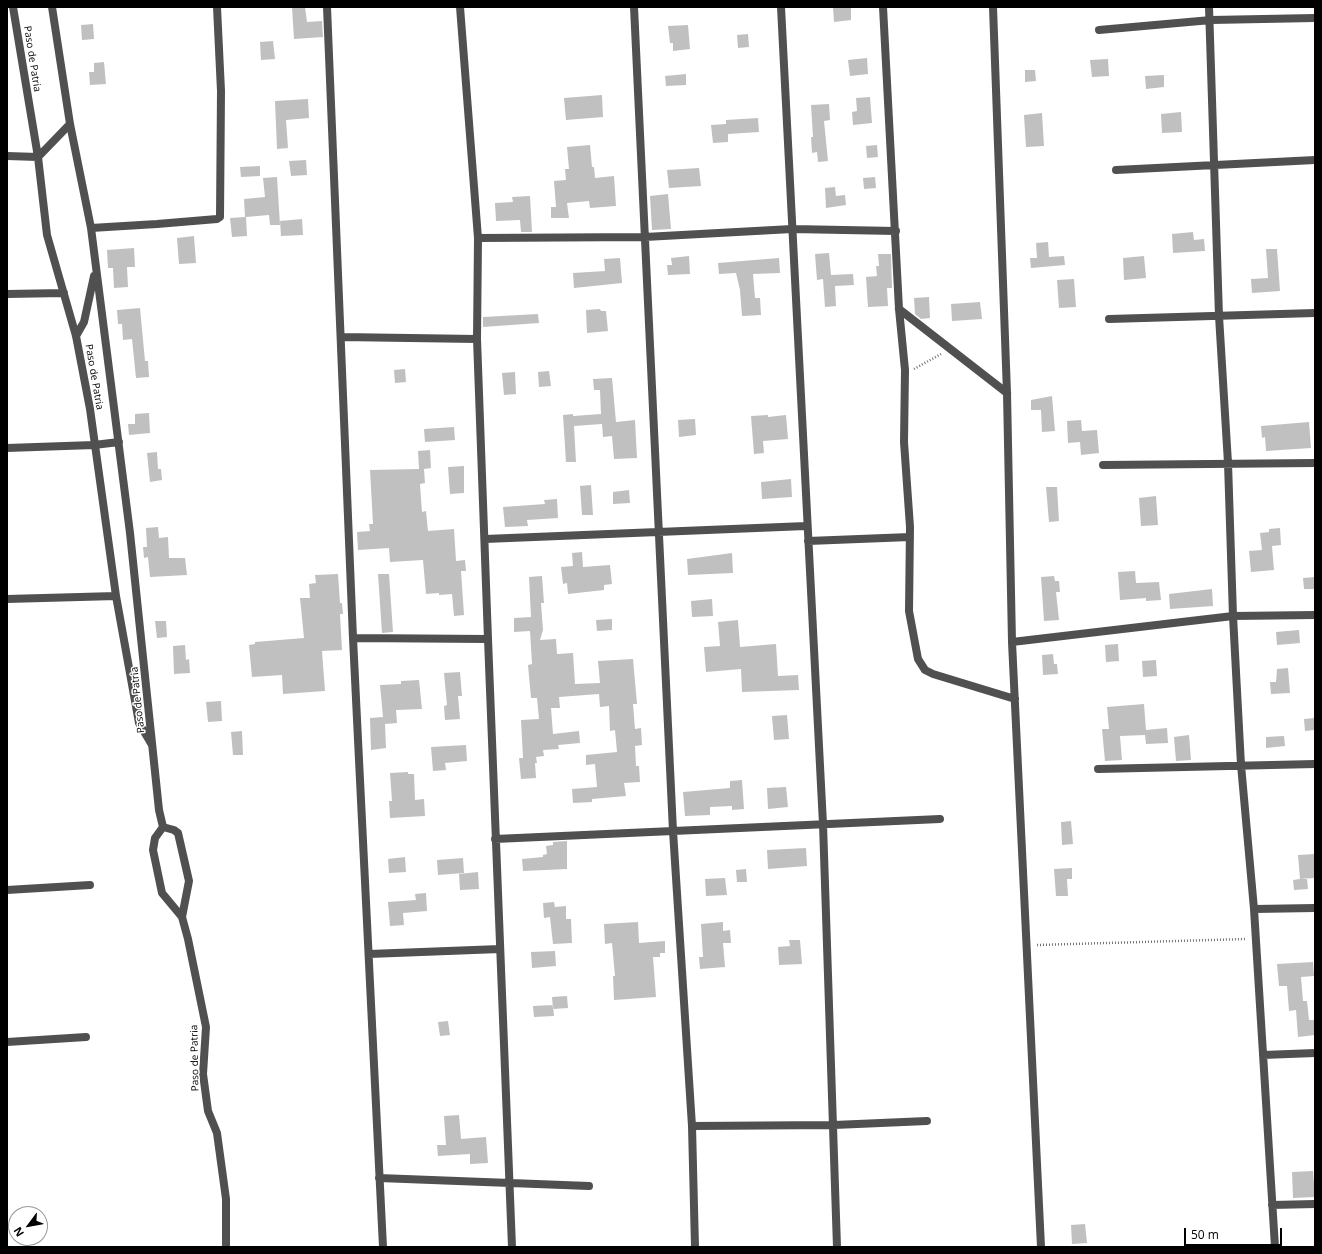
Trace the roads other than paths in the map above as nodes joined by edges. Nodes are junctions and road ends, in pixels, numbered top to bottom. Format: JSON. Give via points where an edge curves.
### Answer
{"nodes":[{"id":1,"x":14,"y":7,"type":"edge"},
{"id":2,"x":52,"y":7,"type":"edge"},
{"id":3,"x":217,"y":7,"type":"edge"},
{"id":4,"x":327,"y":7,"type":"edge"},
{"id":5,"x":460,"y":7,"type":"edge"},
{"id":6,"x":634,"y":7,"type":"edge"},
{"id":7,"x":781,"y":7,"type":"edge"},
{"id":8,"x":883,"y":7,"type":"edge"},
{"id":9,"x":993,"y":7,"type":"edge"},
{"id":10,"x":1209,"y":7,"type":"edge"},
{"id":11,"x":1315,"y":18,"type":"edge"},
{"id":12,"x":1211,"y":20,"type":"junction"},
{"id":13,"x":1099,"y":30,"type":"dead end"},
{"id":14,"x":70,"y":124,"type":"junction"},
{"id":15,"x":7,"y":156,"type":"edge"},
{"id":16,"x":38,"y":157,"type":"junction"},
{"id":17,"x":1315,"y":160,"type":"edge"},
{"id":18,"x":1214,"y":165,"type":"junction"},
{"id":19,"x":1116,"y":170,"type":"dead end"},
{"id":20,"x":90,"y":228,"type":"junction"},
{"id":21,"x":792,"y":229,"type":"junction"},
{"id":22,"x":896,"y":231,"type":"junction"},
{"id":23,"x":645,"y":237,"type":"junction"},
{"id":24,"x":478,"y":238,"type":"junction"},
{"id":25,"x":96,"y":270,"type":"junction"},
{"id":26,"x":7,"y":294,"type":"edge"},
{"id":27,"x":64,"y":294,"type":"junction"},
{"id":28,"x":899,"y":308,"type":"junction"},
{"id":29,"x":1315,"y":313,"type":"edge"},
{"id":30,"x":1219,"y":316,"type":"junction"},
{"id":31,"x":1109,"y":319,"type":"dead end"},
{"id":32,"x":76,"y":336,"type":"junction"},
{"id":33,"x":341,"y":337,"type":"junction"},
{"id":34,"x":477,"y":338,"type":"junction"},
{"id":35,"x":1007,"y":393,"type":"junction"},
{"id":36,"x":119,"y":442,"type":"junction"},
{"id":37,"x":94,"y":445,"type":"junction"},
{"id":38,"x":7,"y":448,"type":"edge"},
{"id":39,"x":1228,"y":463,"type":"junction"},
{"id":40,"x":1315,"y":463,"type":"edge"},
{"id":41,"x":1103,"y":465,"type":"dead end"},
{"id":42,"x":806,"y":526,"type":"junction"},
{"id":43,"x":658,"y":533,"type":"junction"},
{"id":44,"x":910,"y":537,"type":"junction"},
{"id":45,"x":485,"y":539,"type":"junction"},
{"id":46,"x":808,"y":542,"type":"junction"},
{"id":47,"x":116,"y":596,"type":"junction"},
{"id":48,"x":7,"y":599,"type":"edge"},
{"id":49,"x":1315,"y":615,"type":"edge"},
{"id":50,"x":1233,"y":616,"type":"junction"},
{"id":51,"x":353,"y":638,"type":"junction"},
{"id":52,"x":488,"y":639,"type":"junction"},
{"id":53,"x":1012,"y":642,"type":"junction"},
{"id":54,"x":1015,"y":699,"type":"junction"},
{"id":55,"x":154,"y":749,"type":"junction"},
{"id":56,"x":1315,"y":764,"type":"edge"},
{"id":57,"x":1241,"y":765,"type":"junction"},
{"id":58,"x":1098,"y":769,"type":"dead end"},
{"id":59,"x":940,"y":818,"type":"dead end"},
{"id":60,"x":823,"y":824,"type":"junction"},
{"id":61,"x":163,"y":827,"type":"junction"},
{"id":62,"x":673,"y":831,"type":"junction"},
{"id":63,"x":495,"y":839,"type":"junction"},
{"id":64,"x":90,"y":885,"type":"dead end"},
{"id":65,"x":7,"y":890,"type":"edge"},
{"id":66,"x":1315,"y":908,"type":"edge"},
{"id":67,"x":1254,"y":909,"type":"junction"},
{"id":68,"x":182,"y":916,"type":"junction"},
{"id":69,"x":500,"y":949,"type":"junction"},
{"id":70,"x":369,"y":954,"type":"junction"},
{"id":71,"x":86,"y":1037,"type":"dead end"},
{"id":72,"x":7,"y":1042,"type":"edge"},
{"id":73,"x":1315,"y":1053,"type":"edge"},
{"id":74,"x":1263,"y":1055,"type":"junction"},
{"id":75,"x":927,"y":1121,"type":"dead end"},
{"id":76,"x":834,"y":1125,"type":"junction"},
{"id":77,"x":692,"y":1126,"type":"junction"},
{"id":78,"x":379,"y":1178,"type":"junction"},
{"id":79,"x":509,"y":1183,"type":"junction"},
{"id":80,"x":589,"y":1186,"type":"dead end"},
{"id":81,"x":1315,"y":1204,"type":"edge"},
{"id":82,"x":1272,"y":1206,"type":"junction"},
{"id":83,"x":226,"y":1247,"type":"edge"},
{"id":84,"x":383,"y":1247,"type":"edge"},
{"id":85,"x":512,"y":1247,"type":"edge"},
{"id":86,"x":696,"y":1247,"type":"edge"},
{"id":87,"x":837,"y":1247,"type":"edge"},
{"id":88,"x":1041,"y":1247,"type":"edge"},
{"id":89,"x":1275,"y":1247,"type":"edge"}],
"edges":[{"from":1,"to":16,"type":"street","name":"Paso de Patria"},
{"from":2,"to":14,"type":"street","name":"Paso de Patria"},
{"from":3,"to":20,"type":"street","via":[[221,91],[220,217]]},
{"from":4,"to":33,"type":"street"},
{"from":5,"to":24,"type":"street"},
{"from":6,"to":23,"type":"street"},
{"from":7,"to":21,"type":"street"},
{"from":8,"to":22,"type":"street"},
{"from":9,"to":35,"type":"street"},
{"from":10,"to":12,"type":"street"},
{"from":11,"to":12,"type":"street"},
{"from":12,"to":13,"type":"street"},
{"from":12,"to":18,"type":"street"},
{"from":14,"to":16,"type":"street"},
{"from":14,"to":20,"type":"street","name":"Paso de Patria"},
{"from":15,"to":16,"type":"street"},
{"from":16,"to":27,"type":"street","name":"Paso de Patria","via":[[47,235]]},
{"from":17,"to":18,"type":"street"},
{"from":18,"to":19,"type":"street"},
{"from":18,"to":30,"type":"street"},
{"from":20,"to":25,"type":"street","name":"Paso de Patria"},
{"from":21,"to":22,"type":"street"},
{"from":21,"to":23,"type":"street"},
{"from":21,"to":42,"type":"street"},
{"from":22,"to":28,"type":"street"},
{"from":23,"to":24,"type":"street"},
{"from":23,"to":43,"type":"street"},
{"from":24,"to":34,"type":"street"},
{"from":25,"to":32,"type":"street","via":[[84,322]]},
{"from":25,"to":36,"type":"street","name":"Paso de Patria"},
{"from":26,"to":27,"type":"street"},
{"from":27,"to":32,"type":"street","name":"Paso de Patria"},
{"from":28,"to":35,"type":"street"},
{"from":28,"to":44,"type":"street","via":[[905,370],[904,442]]},
{"from":29,"to":30,"type":"street"},
{"from":30,"to":31,"type":"street"},
{"from":30,"to":39,"type":"street"},
{"from":32,"to":37,"type":"street","name":"Paso de Patria"},
{"from":33,"to":34,"type":"street"},
{"from":33,"to":51,"type":"street"},
{"from":34,"to":45,"type":"street"},
{"from":35,"to":53,"type":"street"},
{"from":36,"to":37,"type":"street"},
{"from":36,"to":55,"type":"street","name":"Paso de Patria"},
{"from":37,"to":38,"type":"street"},
{"from":37,"to":47,"type":"street","name":"Paso de Patria"},
{"from":39,"to":40,"type":"street"},
{"from":39,"to":41,"type":"street"},
{"from":39,"to":50,"type":"street"},
{"from":42,"to":43,"type":"street"},
{"from":42,"to":46,"type":"street"},
{"from":43,"to":45,"type":"street"},
{"from":43,"to":62,"type":"street"},
{"from":44,"to":46,"type":"street"},
{"from":44,"to":54,"type":"street","via":[[909,611],[918,659],[925,670]]},
{"from":45,"to":52,"type":"street"},
{"from":46,"to":60,"type":"street"},
{"from":47,"to":48,"type":"street"},
{"from":47,"to":55,"type":"street","name":"Paso de Patria","via":[[139,723]]},
{"from":49,"to":50,"type":"street"},
{"from":50,"to":53,"type":"street"},
{"from":50,"to":57,"type":"street"},
{"from":51,"to":52,"type":"street"},
{"from":51,"to":70,"type":"street"},
{"from":52,"to":63,"type":"street"},
{"from":53,"to":54,"type":"street"},
{"from":54,"to":88,"type":"street"},
{"from":55,"to":61,"type":"street","name":"Paso de Patria"},
{"from":56,"to":57,"type":"street"},
{"from":57,"to":58,"type":"street"},
{"from":57,"to":67,"type":"street"},
{"from":59,"to":60,"type":"street"},
{"from":60,"to":62,"type":"street"},
{"from":60,"to":76,"type":"street"},
{"from":61,"to":68,"type":"street","via":[[155,838],[153,850],[159,885],[166,900]]},
{"from":61,"to":68,"type":"street","name":"Paso de Patria","via":[[178,833],[189,881]]},
{"from":62,"to":63,"type":"street"},
{"from":62,"to":77,"type":"street"},
{"from":63,"to":69,"type":"street"},
{"from":64,"to":65,"type":"street"},
{"from":66,"to":67,"type":"street"},
{"from":67,"to":74,"type":"street"},
{"from":68,"to":83,"type":"street","name":"Paso de Patria","via":[[206,1027],[203,1074],[208,1111],[217,1132],[226,1199]]},
{"from":69,"to":70,"type":"street"},
{"from":69,"to":79,"type":"street"},
{"from":70,"to":78,"type":"street"},
{"from":71,"to":72,"type":"street"},
{"from":73,"to":74,"type":"street"},
{"from":74,"to":82,"type":"street"},
{"from":75,"to":76,"type":"street"},
{"from":76,"to":77,"type":"street"},
{"from":76,"to":87,"type":"street"},
{"from":77,"to":86,"type":"street"},
{"from":78,"to":79,"type":"street"},
{"from":78,"to":84,"type":"street"},
{"from":79,"to":80,"type":"street"},
{"from":79,"to":85,"type":"street"},
{"from":81,"to":82,"type":"street"},
{"from":82,"to":89,"type":"street"}]}
